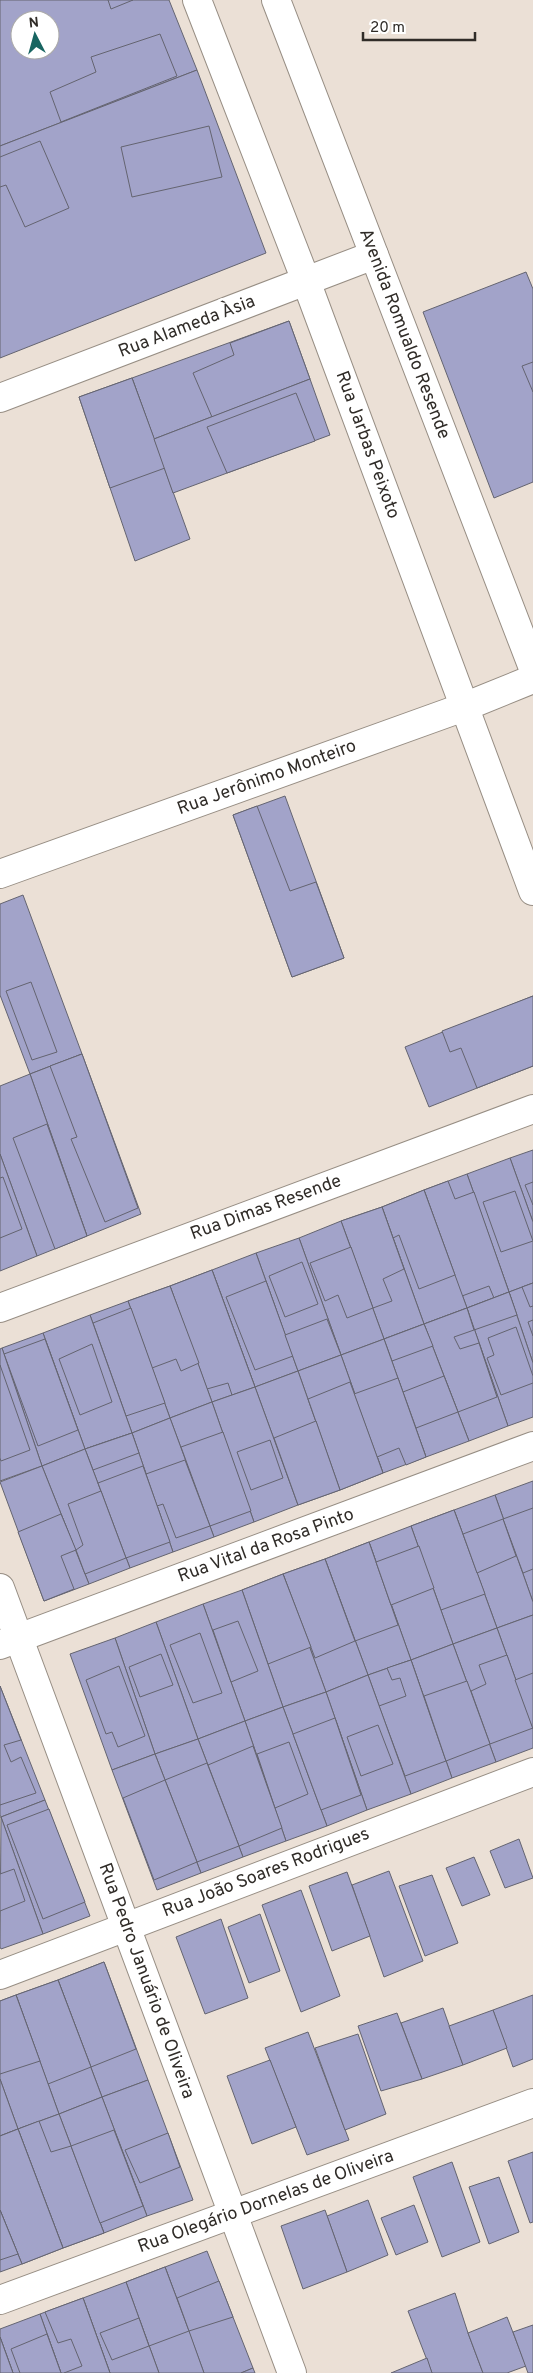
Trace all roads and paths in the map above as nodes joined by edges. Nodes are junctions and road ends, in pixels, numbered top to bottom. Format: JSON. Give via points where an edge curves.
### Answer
{"nodes":[{"id":1,"x":196,"y":0,"type":"edge"},
{"id":2,"x":276,"y":0,"type":"edge"},
{"id":3,"x":374,"y":254,"type":"junction"},
{"id":4,"x":306,"y":281,"type":"junction"},
{"id":5,"x":0,"y":398,"type":"edge"},
{"id":6,"x":533,"y":668,"type":"edge"},
{"id":7,"x":533,"y":679,"type":"edge"},
{"id":8,"x":464,"y":707,"type":"junction"},
{"id":9,"x":0,"y":874,"type":"edge"},
{"id":10,"x":533,"y":891,"type":"edge"},
{"id":11,"x":533,"y":1108,"type":"edge"},
{"id":12,"x":0,"y":1308,"type":"edge"},
{"id":13,"x":533,"y":1446,"type":"edge"},
{"id":14,"x":0,"y":1588,"type":"edge"},
{"id":15,"x":9,"y":1642,"type":"edge"},
{"id":16,"x":533,"y":1772,"type":"edge"},
{"id":17,"x":126,"y":1926,"type":"junction"},
{"id":18,"x":0,"y":1975,"type":"edge"},
{"id":19,"x":533,"y":2104,"type":"edge"},
{"id":20,"x":233,"y":2214,"type":"junction"},
{"id":21,"x":0,"y":2300,"type":"edge"},
{"id":22,"x":292,"y":2373,"type":"edge"}],
"edges":[{"from":1,"to":4,"type":"street","name":"Rua Jarbas Peixoto"},
{"from":2,"to":3,"type":"street","name":"Avenida Romualdo Resende"},
{"from":3,"to":4,"type":"street","name":"Rua Alameda Àsia"},
{"from":3,"to":6,"type":"street","name":"Avenida Romualdo Resende"},
{"from":4,"to":5,"type":"street","name":"Rua Alameda Àsia"},
{"from":4,"to":8,"type":"street","name":"Rua Jarbas Peixoto"},
{"from":7,"to":8,"type":"street","name":"Rua Jerônimo Monteiro"},
{"from":8,"to":9,"type":"street","name":"Rua Jerônimo Monteiro"},
{"from":8,"to":10,"type":"street","name":"Rua Jarbas Peixoto"},
{"from":11,"to":12,"type":"street","name":"Rua Dimas Resende"},
{"from":13,"to":15,"type":"street","name":"Rua Vital da Rosa Pinto"},
{"from":14,"to":15,"type":"street","name":"Rua Pedro Januário de Oliveira"},
{"from":15,"to":17,"type":"street","name":"Rua Pedro Januário de Oliveira"},
{"from":16,"to":17,"type":"street","name":"Rua João Soares Rodrigues"},
{"from":17,"to":18,"type":"street","name":"Rua João Soares Rodrigues"},
{"from":17,"to":20,"type":"street","name":"Rua Pedro Januário de Oliveira"},
{"from":19,"to":20,"type":"street","name":"Rua Olegário Dornelas de Oliveira"},
{"from":20,"to":21,"type":"street","name":"Rua Olegário Dornelas de Oliveira"},
{"from":20,"to":22,"type":"street","name":"Rua Pedro Januário de Oliveira"}]}
